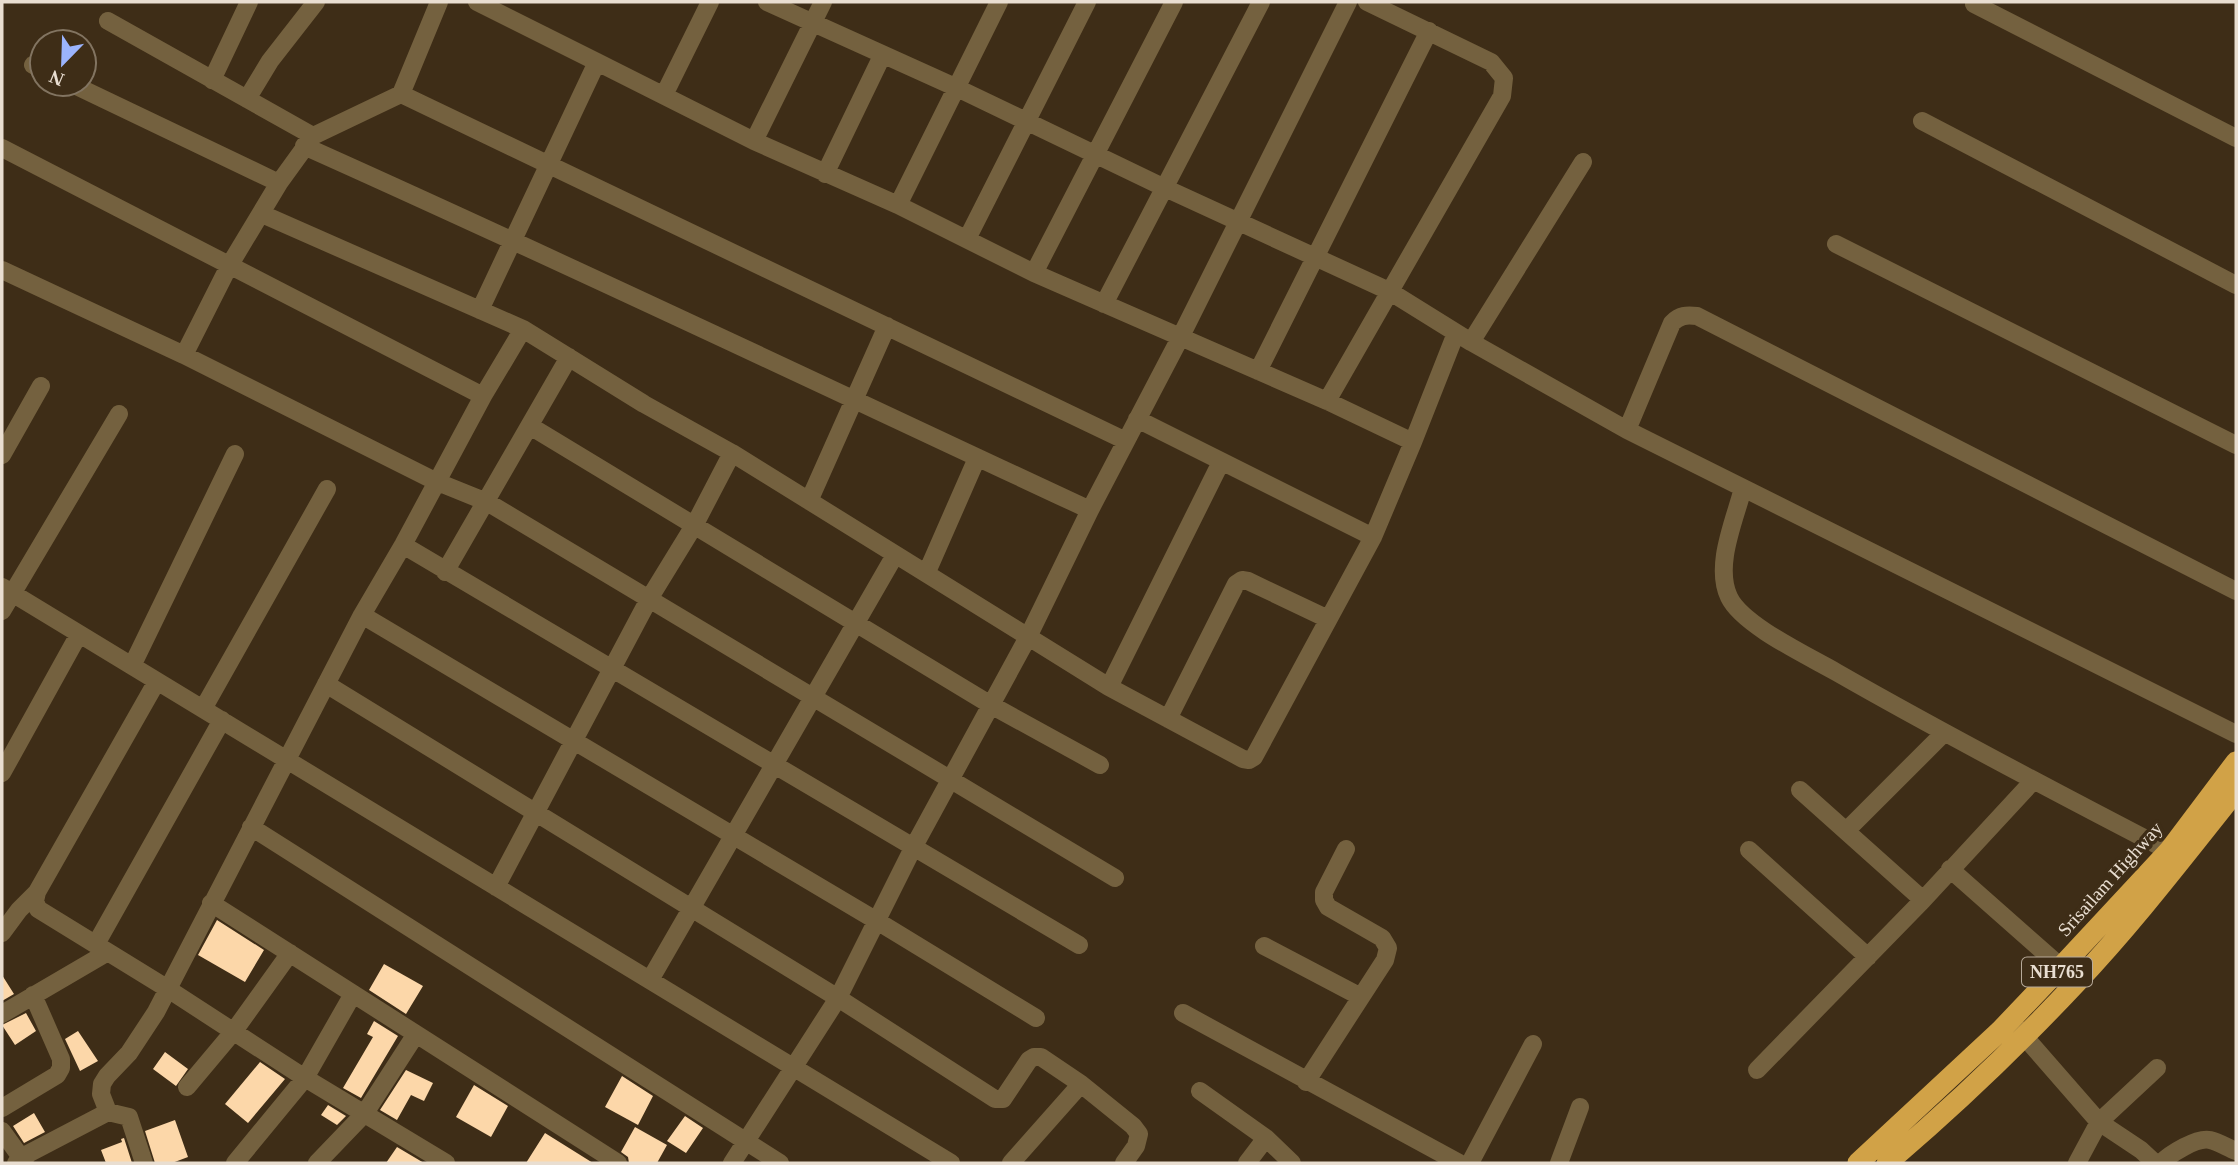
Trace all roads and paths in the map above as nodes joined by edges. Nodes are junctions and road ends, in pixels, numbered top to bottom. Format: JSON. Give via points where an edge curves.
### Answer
{"nodes":[{"id":1,"x":249,"y":2,"type":"edge"},
{"id":2,"x":316,"y":2,"type":"edge"},
{"id":3,"x":439,"y":2,"type":"edge"},
{"id":4,"x":477,"y":2,"type":"edge"},
{"id":5,"x":710,"y":2,"type":"edge"},
{"id":6,"x":767,"y":2,"type":"edge"},
{"id":7,"x":823,"y":2,"type":"edge"},
{"id":8,"x":999,"y":2,"type":"edge"},
{"id":9,"x":1087,"y":2,"type":"edge"},
{"id":10,"x":1174,"y":2,"type":"edge"},
{"id":11,"x":1261,"y":2,"type":"edge"},
{"id":12,"x":1348,"y":2,"type":"edge"},
{"id":13,"x":1367,"y":2,"type":"edge"},
{"id":14,"x":1974,"y":4,"type":"dead end"},
{"id":15,"x":108,"y":21,"type":"dead end"},
{"id":16,"x":813,"y":22,"type":"junction"},
{"id":17,"x":1429,"y":31,"type":"junction"},
{"id":18,"x":882,"y":56,"type":"junction"},
{"id":19,"x":597,"y":62,"type":"junction"},
{"id":20,"x":212,"y":80,"type":"junction"},
{"id":21,"x":955,"y":87,"type":"junction"},
{"id":22,"x":401,"y":94,"type":"junction"},
{"id":23,"x":664,"y":95,"type":"junction"},
{"id":24,"x":98,"y":96,"type":"edge"},
{"id":25,"x":247,"y":99,"type":"junction"},
{"id":26,"x":1922,"y":121,"type":"dead end"},
{"id":27,"x":1026,"y":122,"type":"junction"},
{"id":28,"x":2236,"y":138,"type":"edge"},
{"id":29,"x":309,"y":141,"type":"junction"},
{"id":30,"x":754,"y":141,"type":"junction"},
{"id":31,"x":2,"y":148,"type":"edge"},
{"id":32,"x":1096,"y":153,"type":"junction"},
{"id":33,"x":1583,"y":162,"type":"dead end"},
{"id":34,"x":549,"y":165,"type":"junction"},
{"id":35,"x":825,"y":174,"type":"junction"},
{"id":36,"x":279,"y":183,"type":"junction"},
{"id":37,"x":1165,"y":188,"type":"junction"},
{"id":38,"x":898,"y":205,"type":"junction"},
{"id":39,"x":262,"y":214,"type":"junction"},
{"id":40,"x":1239,"y":222,"type":"junction"},
{"id":41,"x":513,"y":239,"type":"junction"},
{"id":42,"x":967,"y":239,"type":"junction"},
{"id":43,"x":1836,"y":244,"type":"dead end"},
{"id":44,"x":1316,"y":257,"type":"junction"},
{"id":45,"x":229,"y":267,"type":"junction"},
{"id":46,"x":2,"y":270,"type":"edge"},
{"id":47,"x":1034,"y":272,"type":"junction"},
{"id":48,"x":2236,"y":285,"type":"edge"},
{"id":49,"x":1389,"y":291,"type":"junction"},
{"id":50,"x":1104,"y":304,"type":"junction"},
{"id":51,"x":480,"y":310,"type":"junction"},
{"id":52,"x":887,"y":326,"type":"junction"},
{"id":53,"x":523,"y":329,"type":"junction"},
{"id":54,"x":1463,"y":337,"type":"junction"},
{"id":55,"x":1181,"y":338,"type":"junction"},
{"id":56,"x":184,"y":355,"type":"junction"},
{"id":57,"x":569,"y":357,"type":"junction"},
{"id":58,"x":1258,"y":371,"type":"junction"},
{"id":59,"x":41,"y":386,"type":"dead end"},
{"id":60,"x":483,"y":396,"type":"junction"},
{"id":61,"x":855,"y":401,"type":"junction"},
{"id":62,"x":1327,"y":401,"type":"junction"},
{"id":63,"x":119,"y":414,"type":"dead end"},
{"id":64,"x":1137,"y":419,"type":"junction"},
{"id":65,"x":530,"y":425,"type":"junction"},
{"id":66,"x":1627,"y":430,"type":"junction"},
{"id":67,"x":1126,"y":441,"type":"junction"},
{"id":68,"x":1413,"y":442,"type":"junction"},
{"id":69,"x":2236,"y":445,"type":"edge"},
{"id":70,"x":732,"y":453,"type":"junction"},
{"id":71,"x":234,"y":454,"type":"dead end"},
{"id":72,"x":2,"y":455,"type":"edge"},
{"id":73,"x":977,"y":458,"type":"junction"},
{"id":74,"x":1221,"y":462,"type":"junction"},
{"id":75,"x":435,"y":481,"type":"junction"},
{"id":76,"x":1744,"y":488,"type":"junction"},
{"id":77,"x":327,"y":489,"type":"dead end"},
{"id":78,"x":809,"y":501,"type":"junction"},
{"id":79,"x":487,"y":502,"type":"junction"},
{"id":80,"x":1090,"y":510,"type":"junction"},
{"id":81,"x":695,"y":524,"type":"junction"},
{"id":82,"x":1373,"y":537,"type":"junction"},
{"id":83,"x":403,"y":545,"type":"junction"},
{"id":84,"x":895,"y":555,"type":"junction"},
{"id":85,"x":445,"y":572,"type":"junction"},
{"id":86,"x":927,"y":572,"type":"junction"},
{"id":87,"x":7,"y":590,"type":"edge"},
{"id":88,"x":2236,"y":591,"type":"edge"},
{"id":89,"x":649,"y":599,"type":"junction"},
{"id":90,"x":2,"y":611,"type":"edge"},
{"id":91,"x":362,"y":615,"type":"junction"},
{"id":92,"x":1328,"y":619,"type":"junction"},
{"id":93,"x":855,"y":624,"type":"junction"},
{"id":94,"x":79,"y":634,"type":"junction"},
{"id":95,"x":1028,"y":637,"type":"junction"},
{"id":96,"x":132,"y":666,"type":"junction"},
{"id":97,"x":611,"y":670,"type":"junction"},
{"id":98,"x":158,"y":681,"type":"junction"},
{"id":99,"x":326,"y":684,"type":"junction"},
{"id":100,"x":1109,"y":687,"type":"junction"},
{"id":101,"x":814,"y":698,"type":"junction"},
{"id":102,"x":991,"y":705,"type":"junction"},
{"id":103,"x":203,"y":709,"type":"junction"},
{"id":104,"x":1168,"y":719,"type":"junction"},
{"id":105,"x":222,"y":720,"type":"junction"},
{"id":106,"x":1943,"y":734,"type":"junction"},
{"id":107,"x":2236,"y":734,"type":"edge"},
{"id":108,"x":573,"y":741,"type":"junction"},
{"id":109,"x":286,"y":760,"type":"junction"},
{"id":110,"x":2236,"y":762,"type":"edge"},
{"id":111,"x":1100,"y":765,"type":"dead end"},
{"id":112,"x":774,"y":766,"type":"junction"},
{"id":113,"x":2,"y":773,"type":"edge"},
{"id":114,"x":951,"y":780,"type":"junction"},
{"id":115,"x":2033,"y":781,"type":"junction"},
{"id":116,"x":1800,"y":790,"type":"dead end"},
{"id":117,"x":2236,"y":791,"type":"edge"},
{"id":118,"x":536,"y":812,"type":"junction"},
{"id":119,"x":251,"y":827,"type":"junction"},
{"id":120,"x":1846,"y":831,"type":"junction"},
{"id":121,"x":733,"y":836,"type":"junction"},
{"id":122,"x":913,"y":848,"type":"junction"},
{"id":123,"x":1346,"y":849,"type":"dead end"},
{"id":124,"x":1749,"y":850,"type":"dead end"},
{"id":125,"x":2169,"y":851,"type":"junction"},
{"id":126,"x":1950,"y":869,"type":"junction"},
{"id":127,"x":1115,"y":878,"type":"dead end"},
{"id":128,"x":496,"y":887,"type":"junction"},
{"id":129,"x":37,"y":892,"type":"junction"},
{"id":130,"x":1923,"y":900,"type":"junction"},
{"id":131,"x":211,"y":903,"type":"junction"},
{"id":132,"x":691,"y":908,"type":"junction"},
{"id":133,"x":877,"y":921,"type":"junction"},
{"id":134,"x":2,"y":933,"type":"edge"},
{"id":135,"x":1079,"y":945,"type":"dead end"},
{"id":136,"x":1264,"y":946,"type":"dead end"},
{"id":137,"x":102,"y":948,"type":"junction"},
{"id":138,"x":290,"y":953,"type":"junction"},
{"id":139,"x":1868,"y":957,"type":"junction"},
{"id":140,"x":2061,"y":967,"type":"junction"},
{"id":141,"x":650,"y":980,"type":"junction"},
{"id":142,"x":168,"y":989,"type":"junction"},
{"id":143,"x":353,"y":994,"type":"junction"},
{"id":144,"x":33,"y":995,"type":"junction"},
{"id":145,"x":1361,"y":997,"type":"junction"},
{"id":146,"x":838,"y":998,"type":"junction"},
{"id":147,"x":1182,"y":1013,"type":"dead end"},
{"id":148,"x":2,"y":1014,"type":"edge"},
{"id":149,"x":1037,"y":1018,"type":"dead end"},
{"id":150,"x":2010,"y":1020,"type":"junction"},
{"id":151,"x":234,"y":1031,"type":"junction"},
{"id":152,"x":416,"y":1034,"type":"junction"},
{"id":153,"x":2025,"y":1036,"type":"junction"},
{"id":154,"x":1533,"y":1044,"type":"dead end"},
{"id":155,"x":793,"y":1068,"type":"junction"},
{"id":156,"x":2157,"y":1068,"type":"dead end"},
{"id":157,"x":1757,"y":1070,"type":"dead end"},
{"id":158,"x":305,"y":1078,"type":"junction"},
{"id":159,"x":1306,"y":1082,"type":"junction"},
{"id":160,"x":1081,"y":1084,"type":"junction"},
{"id":161,"x":187,"y":1087,"type":"dead end"},
{"id":162,"x":1200,"y":1091,"type":"dead end"},
{"id":163,"x":1580,"y":1107,"type":"dead end"},
{"id":164,"x":2,"y":1108,"type":"edge"},
{"id":165,"x":108,"y":1112,"type":"junction"},
{"id":166,"x":365,"y":1113,"type":"junction"},
{"id":167,"x":2099,"y":1122,"type":"junction"},
{"id":168,"x":2,"y":1131,"type":"edge"},
{"id":169,"x":1266,"y":1138,"type":"junction"},
{"id":170,"x":746,"y":1141,"type":"junction"},
{"id":171,"x":2236,"y":1151,"type":"edge"},
{"id":172,"x":20,"y":1161,"type":"edge"},
{"id":173,"x":440,"y":1162,"type":"edge"},
{"id":174,"x":144,"y":1163,"type":"edge"},
{"id":175,"x":235,"y":1163,"type":"edge"},
{"id":176,"x":317,"y":1163,"type":"edge"},
{"id":177,"x":618,"y":1163,"type":"edge"},
{"id":178,"x":732,"y":1163,"type":"edge"},
{"id":179,"x":780,"y":1163,"type":"edge"},
{"id":180,"x":951,"y":1163,"type":"edge"},
{"id":181,"x":1011,"y":1163,"type":"edge"},
{"id":182,"x":1124,"y":1163,"type":"edge"},
{"id":183,"x":1247,"y":1163,"type":"edge"},
{"id":184,"x":1292,"y":1163,"type":"edge"},
{"id":185,"x":1459,"y":1163,"type":"edge"},
{"id":186,"x":1470,"y":1163,"type":"edge"},
{"id":187,"x":1559,"y":1163,"type":"edge"},
{"id":188,"x":1858,"y":1163,"type":"edge"},
{"id":189,"x":1887,"y":1163,"type":"edge"},
{"id":190,"x":2077,"y":1163,"type":"edge"},
{"id":191,"x":2155,"y":1163,"type":"edge"},
{"id":192,"x":2161,"y":1163,"type":"edge"}],
"edges":[{"from":1,"to":20,"type":"street"},
{"from":2,"to":25,"type":"street"},
{"from":3,"to":22,"type":"street"},
{"from":4,"to":19,"type":"street"},
{"from":5,"to":23,"type":"street"},
{"from":6,"to":16,"type":"street"},
{"from":7,"to":16,"type":"street"},
{"from":8,"to":21,"type":"street"},
{"from":9,"to":27,"type":"street"},
{"from":10,"to":32,"type":"street"},
{"from":11,"to":37,"type":"street"},
{"from":12,"to":40,"type":"street"},
{"from":13,"to":17,"type":"street"},
{"from":14,"to":28,"type":"street"},
{"from":15,"to":20,"type":"street"},
{"from":16,"to":18,"type":"street"},
{"from":16,"to":30,"type":"street"},
{"from":17,"to":44,"type":"street"},
{"from":17,"to":49,"type":"street","via":[[1491,62],[1504,78],[1502,96]]},
{"from":18,"to":21,"type":"street"},
{"from":18,"to":35,"type":"street"},
{"from":19,"to":23,"type":"street"},
{"from":19,"to":34,"type":"street"},
{"from":20,"to":25,"type":"street"},
{"from":21,"to":27,"type":"street"},
{"from":21,"to":38,"type":"street"},
{"from":22,"to":29,"type":"street"},
{"from":22,"to":34,"type":"street"},
{"from":23,"to":30,"type":"street"},
{"from":24,"to":36,"type":"street"},
{"from":25,"to":29,"type":"street"},
{"from":26,"to":48,"type":"street"},
{"from":27,"to":32,"type":"street"},
{"from":27,"to":42,"type":"street"},
{"from":29,"to":36,"type":"street"},
{"from":29,"to":41,"type":"street"},
{"from":30,"to":35,"type":"street"},
{"from":31,"to":45,"type":"street"},
{"from":32,"to":37,"type":"street"},
{"from":32,"to":47,"type":"street"},
{"from":33,"to":54,"type":"street"},
{"from":34,"to":41,"type":"street"},
{"from":34,"to":52,"type":"street"},
{"from":35,"to":38,"type":"street"},
{"from":36,"to":39,"type":"street"},
{"from":37,"to":40,"type":"street"},
{"from":37,"to":50,"type":"street"},
{"from":38,"to":42,"type":"street"},
{"from":39,"to":45,"type":"street"},
{"from":39,"to":51,"type":"street"},
{"from":40,"to":44,"type":"street"},
{"from":40,"to":55,"type":"street"},
{"from":41,"to":51,"type":"street"},
{"from":41,"to":61,"type":"street"},
{"from":42,"to":47,"type":"street"},
{"from":43,"to":69,"type":"street"},
{"from":44,"to":49,"type":"street"},
{"from":44,"to":58,"type":"street"},
{"from":45,"to":56,"type":"street"},
{"from":45,"to":60,"type":"street"},
{"from":46,"to":56,"type":"street"},
{"from":47,"to":50,"type":"street"},
{"from":49,"to":54,"type":"street"},
{"from":49,"to":62,"type":"street"},
{"from":50,"to":55,"type":"street"},
{"from":51,"to":53,"type":"street"},
{"from":52,"to":61,"type":"street"},
{"from":52,"to":67,"type":"street"},
{"from":53,"to":57,"type":"street"},
{"from":53,"to":60,"type":"street"},
{"from":54,"to":66,"type":"street"},
{"from":54,"to":68,"type":"street"},
{"from":55,"to":58,"type":"street"},
{"from":55,"to":64,"type":"street"},
{"from":56,"to":75,"type":"street"},
{"from":57,"to":65,"type":"street"},
{"from":57,"to":70,"type":"street"},
{"from":58,"to":62,"type":"street"},
{"from":59,"to":72,"type":"street"},
{"from":60,"to":75,"type":"street"},
{"from":61,"to":73,"type":"street"},
{"from":61,"to":78,"type":"street"},
{"from":62,"to":68,"type":"street"},
{"from":63,"to":87,"type":"street"},
{"from":64,"to":67,"type":"street"},
{"from":64,"to":74,"type":"street"},
{"from":65,"to":79,"type":"street"},
{"from":65,"to":81,"type":"street"},
{"from":66,"to":76,"type":"street"},
{"from":66,"to":88,"type":"street","via":[[1672,323],[1678,317],[1698,316]]},
{"from":67,"to":80,"type":"street"},
{"from":68,"to":82,"type":"street"},
{"from":70,"to":78,"type":"street"},
{"from":70,"to":81,"type":"street"},
{"from":71,"to":96,"type":"street"},
{"from":73,"to":80,"type":"street"},
{"from":73,"to":86,"type":"street"},
{"from":74,"to":82,"type":"street"},
{"from":74,"to":100,"type":"street"},
{"from":75,"to":79,"type":"street"},
{"from":75,"to":83,"type":"street"},
{"from":76,"to":106,"type":"street","via":[[1726,556],[1725,578],[1728,596],[1740,614]]},
{"from":76,"to":107,"type":"street"},
{"from":77,"to":103,"type":"street"},
{"from":78,"to":84,"type":"street"},
{"from":79,"to":85,"type":"street"},
{"from":79,"to":89,"type":"street"},
{"from":80,"to":95,"type":"street"},
{"from":81,"to":89,"type":"street"},
{"from":81,"to":93,"type":"street"},
{"from":82,"to":92,"type":"street"},
{"from":83,"to":85,"type":"street"},
{"from":83,"to":91,"type":"street"},
{"from":84,"to":86,"type":"street"},
{"from":84,"to":93,"type":"street"},
{"from":85,"to":97,"type":"street"},
{"from":86,"to":95,"type":"street"},
{"from":87,"to":90,"type":"street"},
{"from":87,"to":94,"type":"street"},
{"from":89,"to":97,"type":"street"},
{"from":89,"to":101,"type":"street"},
{"from":91,"to":99,"type":"street"},
{"from":91,"to":108,"type":"street"},
{"from":92,"to":104,"type":"street","via":[[1242,580]]},
{"from":92,"to":104,"type":"street","via":[[1255,757],[1243,759]]},
{"from":93,"to":101,"type":"street"},
{"from":93,"to":102,"type":"street"},
{"from":94,"to":96,"type":"street"},
{"from":94,"to":113,"type":"street"},
{"from":95,"to":100,"type":"street"},
{"from":95,"to":102,"type":"street"},
{"from":96,"to":98,"type":"street"},
{"from":97,"to":108,"type":"street"},
{"from":97,"to":112,"type":"street"},
{"from":98,"to":103,"type":"street"},
{"from":98,"to":129,"type":"street"},
{"from":99,"to":109,"type":"street"},
{"from":99,"to":118,"type":"street"},
{"from":100,"to":104,"type":"street"},
{"from":101,"to":112,"type":"street"},
{"from":101,"to":114,"type":"street"},
{"from":102,"to":111,"type":"street"},
{"from":102,"to":114,"type":"street"},
{"from":103,"to":105,"type":"street"},
{"from":105,"to":109,"type":"street"},
{"from":105,"to":137,"type":"street"},
{"from":106,"to":115,"type":"street"},
{"from":106,"to":120,"type":"street"},
{"from":108,"to":118,"type":"street"},
{"from":108,"to":121,"type":"street"},
{"from":109,"to":119,"type":"street"},
{"from":109,"to":128,"type":"street"},
{"from":110,"to":125,"type":"highway","name":"Srisailam Highway","number":"NH765"},
{"from":112,"to":121,"type":"street"},
{"from":112,"to":122,"type":"street"},
{"from":114,"to":122,"type":"street"},
{"from":114,"to":127,"type":"street"},
{"from":115,"to":125,"type":"street"},
{"from":115,"to":126,"type":"street"},
{"from":116,"to":120,"type":"street"},
{"from":117,"to":153,"type":"highway","name":"Srisailam Highway","number":"NH765","via":[[2119,933]]},
{"from":118,"to":128,"type":"street"},
{"from":118,"to":132,"type":"street"},
{"from":119,"to":131,"type":"street"},
{"from":119,"to":170,"type":"street"},
{"from":120,"to":130,"type":"street"},
{"from":121,"to":132,"type":"street"},
{"from":121,"to":133,"type":"street"},
{"from":122,"to":133,"type":"street"},
{"from":122,"to":135,"type":"street"},
{"from":123,"to":145,"type":"street","via":[[1324,900],[1328,907],[1382,938],[1388,948]]},
{"from":124,"to":139,"type":"street"},
{"from":125,"to":140,"type":"highway","name":"Srisailam Highway","number":"NH765"},
{"from":126,"to":130,"type":"street"},
{"from":126,"to":140,"type":"street"},
{"from":128,"to":141,"type":"street"},
{"from":129,"to":134,"type":"street"},
{"from":129,"to":137,"type":"street","via":[[38,909]]},
{"from":130,"to":139,"type":"street"},
{"from":131,"to":138,"type":"street"},
{"from":131,"to":142,"type":"street"},
{"from":132,"to":141,"type":"street"},
{"from":132,"to":146,"type":"street"},
{"from":133,"to":146,"type":"street"},
{"from":133,"to":149,"type":"street"},
{"from":136,"to":145,"type":"street"},
{"from":137,"to":142,"type":"street"},
{"from":137,"to":144,"type":"street"},
{"from":138,"to":143,"type":"street"},
{"from":138,"to":151,"type":"street"},
{"from":139,"to":157,"type":"street"},
{"from":140,"to":150,"type":"highway","name":"Srisailam Highway","number":"NH765"},
{"from":141,"to":155,"type":"street"},
{"from":142,"to":151,"type":"street"},
{"from":142,"to":165,"type":"street","via":[[141,1037],[102,1084]]},
{"from":143,"to":152,"type":"street"},
{"from":143,"to":158,"type":"street"},
{"from":144,"to":148,"type":"street"},
{"from":144,"to":164,"type":"street","via":[[61,1068],[57,1075]]},
{"from":145,"to":159,"type":"street"},
{"from":146,"to":155,"type":"street"},
{"from":146,"to":160,"type":"street","via":[[995,1099],[1007,1095],[1034,1057]]},
{"from":147,"to":159,"type":"street"},
{"from":150,"to":153,"type":"street"},
{"from":150,"to":188,"type":"highway","name":"Srisailam Highway","number":"NH765"},
{"from":151,"to":158,"type":"street"},
{"from":151,"to":161,"type":"street"},
{"from":152,"to":166,"type":"street"},
{"from":152,"to":177,"type":"street"},
{"from":153,"to":167,"type":"street"},
{"from":153,"to":189,"type":"highway","name":"Srisailam Highway","number":"NH765"},
{"from":154,"to":186,"type":"street"},
{"from":155,"to":170,"type":"street"},
{"from":155,"to":180,"type":"street"},
{"from":156,"to":167,"type":"street"},
{"from":158,"to":166,"type":"street"},
{"from":158,"to":175,"type":"street"},
{"from":159,"to":185,"type":"street"},
{"from":160,"to":181,"type":"street"},
{"from":160,"to":182,"type":"street","via":[[1139,1134]]},
{"from":162,"to":169,"type":"street"},
{"from":163,"to":187,"type":"street"},
{"from":165,"to":172,"type":"street"},
{"from":165,"to":174,"type":"street","via":[[129,1117]]},
{"from":166,"to":173,"type":"street"},
{"from":166,"to":176,"type":"street"},
{"from":167,"to":190,"type":"street"},
{"from":167,"to":191,"type":"street"},
{"from":168,"to":172,"type":"street"},
{"from":169,"to":183,"type":"street"},
{"from":169,"to":184,"type":"street"},
{"from":170,"to":178,"type":"street"},
{"from":170,"to":179,"type":"street"},
{"from":171,"to":192,"type":"street","via":[[2208,1139]]}]}
